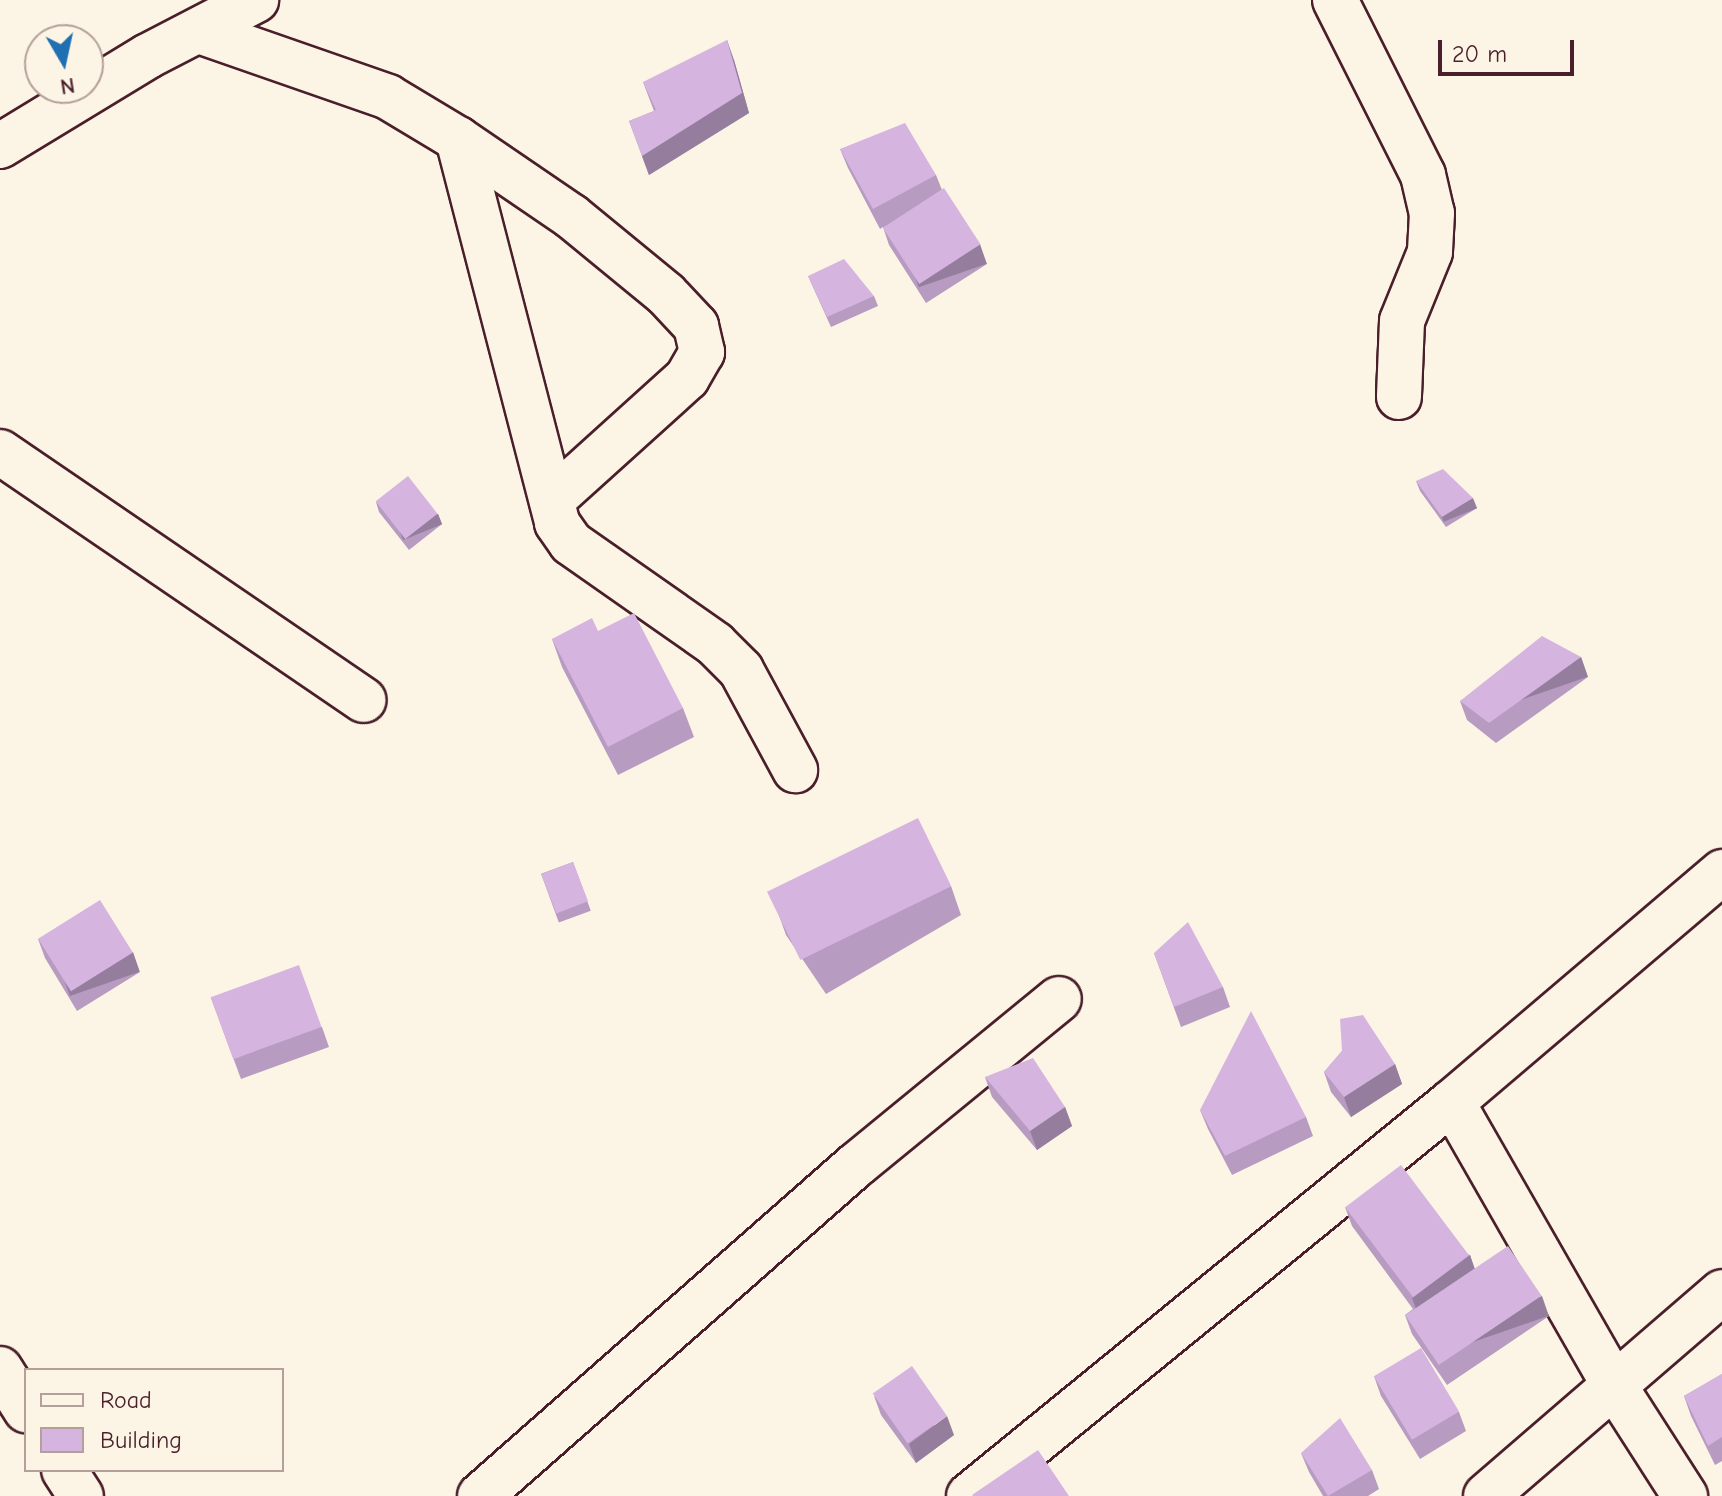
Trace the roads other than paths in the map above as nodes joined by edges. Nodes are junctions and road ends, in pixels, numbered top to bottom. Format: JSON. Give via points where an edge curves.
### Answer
{"nodes":[{"id":1,"x":256,"y":0,"type":"edge"},
{"id":2,"x":1335,"y":0,"type":"edge"},
{"id":3,"x":199,"y":31,"type":"junction"},
{"id":4,"x":458,"y":139,"type":"junction"},
{"id":5,"x":0,"y":146,"type":"edge"},
{"id":6,"x":1399,"y":397,"type":"dead end"},
{"id":7,"x":0,"y":452,"type":"edge"},
{"id":8,"x":552,"y":500,"type":"junction"},
{"id":9,"x":364,"y":700,"type":"dead end"},
{"id":10,"x":795,"y":770,"type":"dead end"},
{"id":11,"x":1722,"y":872,"type":"edge"},
{"id":12,"x":1059,"y":999,"type":"dead end"},
{"id":13,"x":1452,"y":1102,"type":"junction"},
{"id":14,"x":1722,"y":1292,"type":"edge"},
{"id":15,"x":0,"y":1369,"type":"edge"},
{"id":16,"x":1615,"y":1387,"type":"junction"},
{"id":17,"x":24,"y":1407,"type":"edge"},
{"id":18,"x":65,"y":1472,"type":"edge"},
{"id":19,"x":81,"y":1496,"type":"edge"},
{"id":20,"x":480,"y":1496,"type":"edge"},
{"id":21,"x":969,"y":1496,"type":"edge"},
{"id":22,"x":1486,"y":1496,"type":"edge"},
{"id":23,"x":1685,"y":1496,"type":"edge"}],
"edges":[{"from":1,"to":3,"type":"street"},
{"from":2,"to":6,"type":"street","via":[[1423,175],[1432,213],[1430,252],[1402,321]]},
{"from":3,"to":4,"type":"street","via":[[388,97]]},
{"from":3,"to":5,"type":"street"},
{"from":4,"to":8,"type":"street"},
{"from":4,"to":8,"type":"street","via":[[626,259],[696,326],[702,352],[687,378]]},
{"from":7,"to":9,"type":"street"},
{"from":8,"to":10,"type":"street","via":[[557,523],[571,543],[715,644],[741,670]]},
{"from":11,"to":13,"type":"street"},
{"from":12,"to":20,"type":"street","via":[[856,1165]]},
{"from":13,"to":16,"type":"street"},
{"from":13,"to":21,"type":"street"},
{"from":14,"to":16,"type":"street"},
{"from":15,"to":17,"type":"street"},
{"from":16,"to":22,"type":"street"},
{"from":16,"to":23,"type":"street"},
{"from":18,"to":19,"type":"street"}]}
